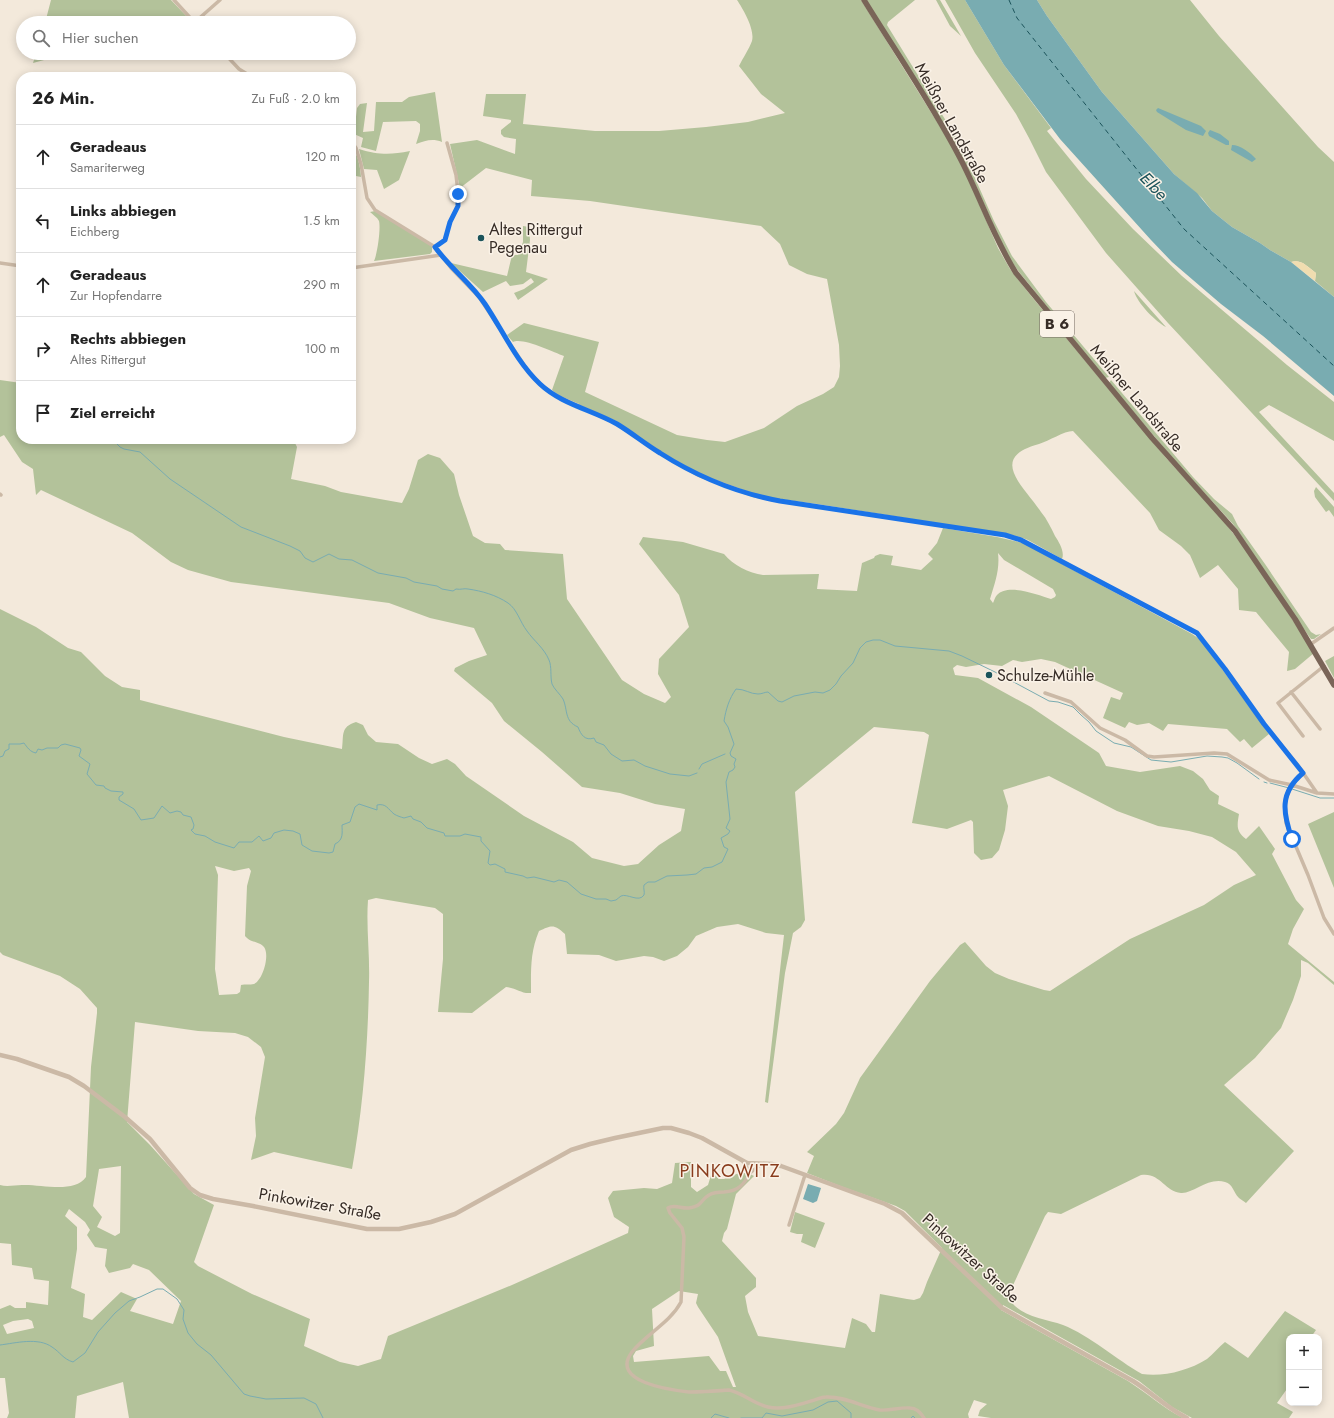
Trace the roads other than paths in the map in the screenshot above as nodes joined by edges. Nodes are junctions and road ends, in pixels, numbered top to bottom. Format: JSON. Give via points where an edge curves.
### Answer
{"nodes":[{"id":1,"x":174,"y":0,"type":"edge"},
{"id":2,"x":220,"y":0,"type":"edge"},
{"id":3,"x":864,"y":0,"type":"edge"},
{"id":4,"x":203,"y":15,"type":"edge"},
{"id":5,"x":189,"y":16,"type":"edge"},
{"id":6,"x":231,"y":60,"type":"edge"},
{"id":7,"x":244,"y":72,"type":"edge"},
{"id":8,"x":447,"y":143,"type":"dead end"},
{"id":9,"x":356,"y":148,"type":"edge"},
{"id":10,"x":435,"y":247,"type":"junction"},
{"id":11,"x":441,"y":255,"type":"junction"},
{"id":12,"x":0,"y":263,"type":"edge"},
{"id":13,"x":16,"y":265,"type":"edge"},
{"id":14,"x":356,"y":267,"type":"edge"},
{"id":15,"x":1334,"y":628,"type":"edge"},
{"id":16,"x":1311,"y":644,"type":"junction"},
{"id":17,"x":1324,"y":666,"type":"junction"},
{"id":18,"x":1334,"y":685,"type":"edge"},
{"id":19,"x":1291,"y":692,"type":"junction"},
{"id":20,"x":1045,"y":693,"type":"dead end"},
{"id":21,"x":1320,"y":729,"type":"dead end"},
{"id":22,"x":1303,"y":736,"type":"dead end"},
{"id":23,"x":1303,"y":773,"type":"junction"},
{"id":24,"x":1291,"y":788,"type":"junction"},
{"id":25,"x":1317,"y":793,"type":"junction"},
{"id":26,"x":1334,"y":794,"type":"edge"},
{"id":27,"x":1334,"y":934,"type":"edge"},
{"id":28,"x":0,"y":1055,"type":"edge"},
{"id":29,"x":743,"y":1161,"type":"junction"},
{"id":30,"x":751,"y":1164,"type":"junction"},
{"id":31,"x":761,"y":1164,"type":"junction"},
{"id":32,"x":754,"y":1169,"type":"junction"},
{"id":33,"x":750,"y":1174,"type":"junction"},
{"id":34,"x":805,"y":1176,"type":"junction"},
{"id":35,"x":789,"y":1225,"type":"dead end"},
{"id":36,"x":924,"y":1418,"type":"edge"},
{"id":37,"x":1187,"y":1418,"type":"edge"}],
"edges":[{"from":1,"to":5,"type":"street"},
{"from":2,"to":4,"type":"street"},
{"from":3,"to":16,"type":"main road","name":"Meißner Landstraße","number":"B 6","via":[[951,140],[1001,248],[1016,273],[1152,438],[1235,531]]},
{"from":6,"to":7,"type":"street"},
{"from":8,"to":10,"type":"street","via":[[456,175],[458,206],[445,240]]},
{"from":9,"to":10,"type":"street","via":[[367,198],[374,210]]},
{"from":10,"to":11,"type":"street"},
{"from":11,"to":14,"type":"street"},
{"from":11,"to":23,"type":"street","via":[[479,297],[530,374],[541,385],[555,395],[617,424],[682,467],[742,492],[780,501],[1005,535],[1021,540],[1197,633]]},
{"from":12,"to":13,"type":"street"},
{"from":15,"to":16,"type":"street"},
{"from":16,"to":17,"type":"main road","number":"B 6"},
{"from":17,"to":18,"type":"main road","number":"B 6"},
{"from":17,"to":19,"type":"street"},
{"from":19,"to":21,"type":"street"},
{"from":19,"to":22,"type":"street","via":[[1278,703]]},
{"from":20,"to":24,"type":"street","via":[[1071,702],[1100,728],[1125,740],[1147,756],[1227,754],[1263,778]]},
{"from":23,"to":24,"type":"street"},
{"from":23,"to":25,"type":"street"},
{"from":24,"to":25,"type":"street"},
{"from":24,"to":27,"type":"street","via":[[1285,802],[1286,822],[1324,918]]},
{"from":25,"to":26,"type":"street"},
{"from":28,"to":29,"type":"street","name":"Pinkowitzer Straße","via":[[69,1077],[84,1086],[150,1139],[190,1188],[200,1195],[367,1229],[399,1229],[455,1214],[565,1153],[590,1144],[663,1128],[688,1132]]},
{"from":29,"to":30,"type":"street"},
{"from":29,"to":33,"type":"street"},
{"from":30,"to":31,"type":"street"},
{"from":30,"to":32,"type":"street"},
{"from":31,"to":32,"type":"street"},
{"from":31,"to":34,"type":"street","via":[[781,1166]]},
{"from":32,"to":33,"type":"street"},
{"from":33,"to":36,"type":"street","via":[[745,1183],[738,1188],[730,1192],[715,1192],[699,1206],[668,1208],[682,1228],[684,1237],[681,1302],[677,1310],[632,1352],[626,1363],[628,1372],[633,1377],[666,1388],[691,1392],[735,1391],[769,1407],[786,1407],[826,1397],[841,1398],[880,1410],[913,1408],[920,1411]]},
{"from":34,"to":35,"type":"street"},
{"from":34,"to":37,"type":"street","name":"Pinkowitzer Straße","via":[[885,1204],[902,1213],[1002,1308],[1134,1381],[1166,1406]]}]}
